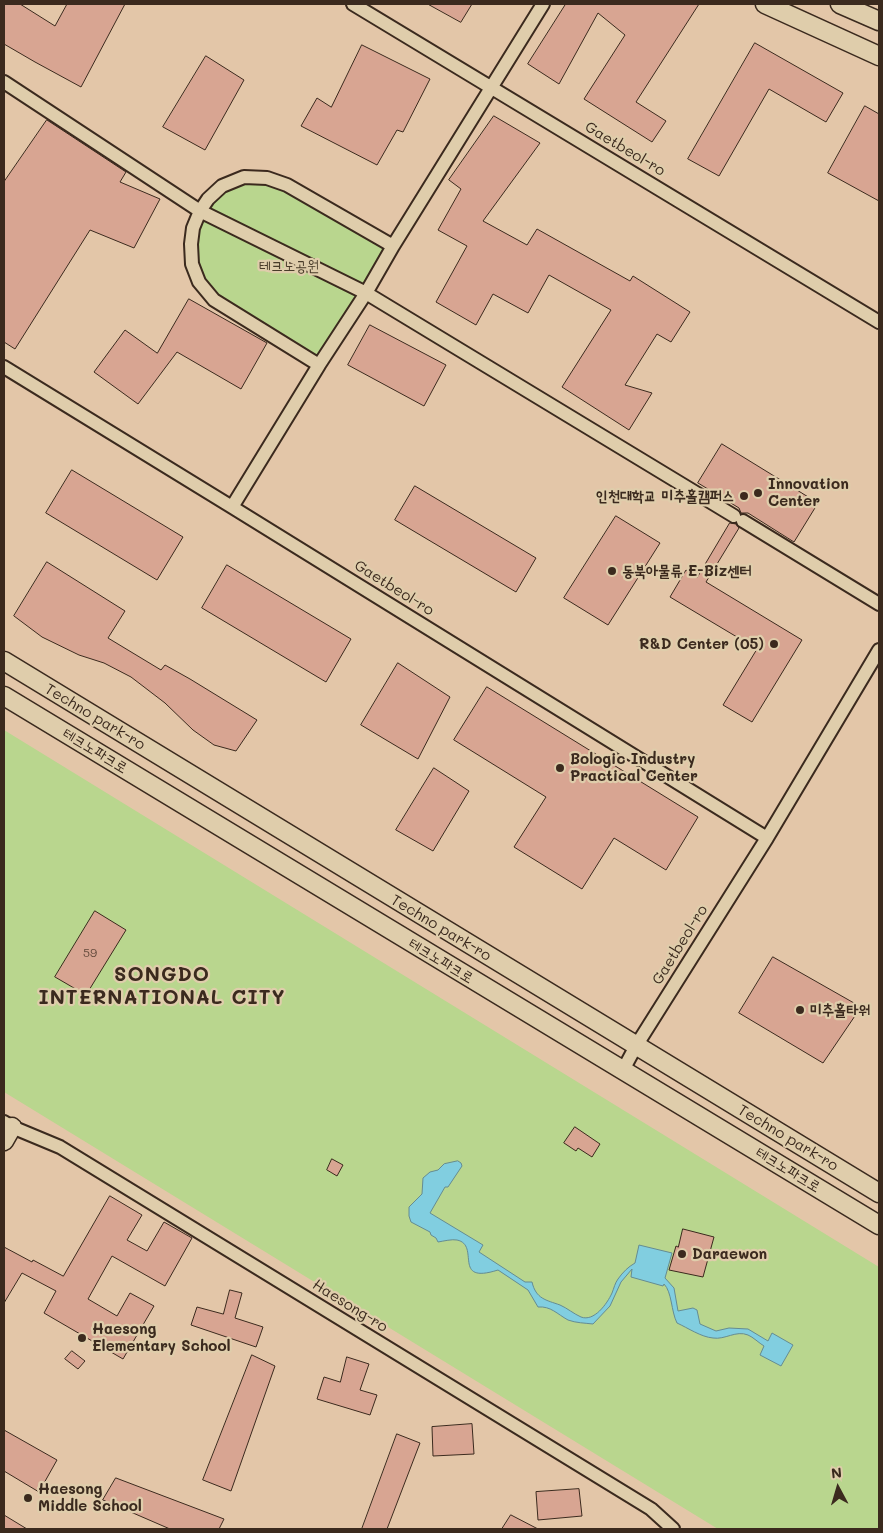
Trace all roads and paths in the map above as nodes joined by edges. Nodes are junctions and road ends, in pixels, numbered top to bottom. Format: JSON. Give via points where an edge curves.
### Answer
{"nodes":[{"id":1,"x":354,"y":4,"type":"edge"},
{"id":2,"x":543,"y":4,"type":"edge"},
{"id":3,"x":765,"y":4,"type":"edge"},
{"id":4,"x":840,"y":4,"type":"edge"},
{"id":5,"x":879,"y":21,"type":"edge"},
{"id":6,"x":879,"y":56,"type":"edge"},
{"id":7,"x":4,"y":82,"type":"edge"},
{"id":8,"x":491,"y":88,"type":"junction"},
{"id":9,"x":200,"y":211,"type":"junction"},
{"id":10,"x":393,"y":246,"type":"junction"},
{"id":11,"x":366,"y":293,"type":"junction"},
{"id":12,"x":879,"y":322,"type":"edge"},
{"id":13,"x":319,"y":365,"type":"junction"},
{"id":14,"x":4,"y":367,"type":"edge"},
{"id":15,"x":232,"y":506,"type":"junction"},
{"id":16,"x":879,"y":604,"type":"edge"},
{"id":17,"x":879,"y":650,"type":"edge"},
{"id":18,"x":4,"y":661,"type":"edge"},
{"id":19,"x":4,"y":696,"type":"edge"},
{"id":20,"x":767,"y":838,"type":"junction"},
{"id":21,"x":636,"y":1046,"type":"junction"},
{"id":22,"x":623,"y":1070,"type":"junction"},
{"id":23,"x":6,"y":1130,"type":"edge"},
{"id":24,"x":879,"y":1194,"type":"edge"},
{"id":25,"x":879,"y":1225,"type":"edge"},
{"id":26,"x":673,"y":1529,"type":"edge"}],
"edges":[{"from":1,"to":8,"type":"street","name":"Gaetbeol-ro"},
{"from":2,"to":8,"type":"street"},
{"from":3,"to":6,"type":"street"},
{"from":4,"to":5,"type":"street"},
{"from":7,"to":9,"type":"street"},
{"from":8,"to":10,"type":"street"},
{"from":8,"to":12,"type":"street","name":"Gaetbeol-ro"},
{"from":9,"to":10,"type":"street","via":[[222,186],[244,178],[267,178],[287,185]]},
{"from":9,"to":11,"type":"street"},
{"from":9,"to":13,"type":"street","via":[[191,244],[192,264],[199,282],[214,300]]},
{"from":10,"to":11,"type":"street"},
{"from":11,"to":13,"type":"street"},
{"from":11,"to":16,"type":"street"},
{"from":13,"to":15,"type":"street"},
{"from":14,"to":15,"type":"street","name":"Gaetbeol-ro"},
{"from":15,"to":20,"type":"street","name":"Gaetbeol-ro"},
{"from":17,"to":20,"type":"street","name":"Gaetbeol-ro"},
{"from":18,"to":21,"type":"street","name":"Techno park-ro"},
{"from":19,"to":22,"type":"street","name":"테크노파크로"},
{"from":20,"to":21,"type":"street","name":"Gaetbeol-ro"},
{"from":21,"to":22,"type":"street","name":"Gaetbeol-ro"},
{"from":21,"to":24,"type":"street","name":"Techno park-ro"},
{"from":22,"to":25,"type":"street","name":"테크노파크로"},
{"from":23,"to":26,"type":"street","name":"Haesong-ro","via":[[60,1146],[651,1509]]}]}
